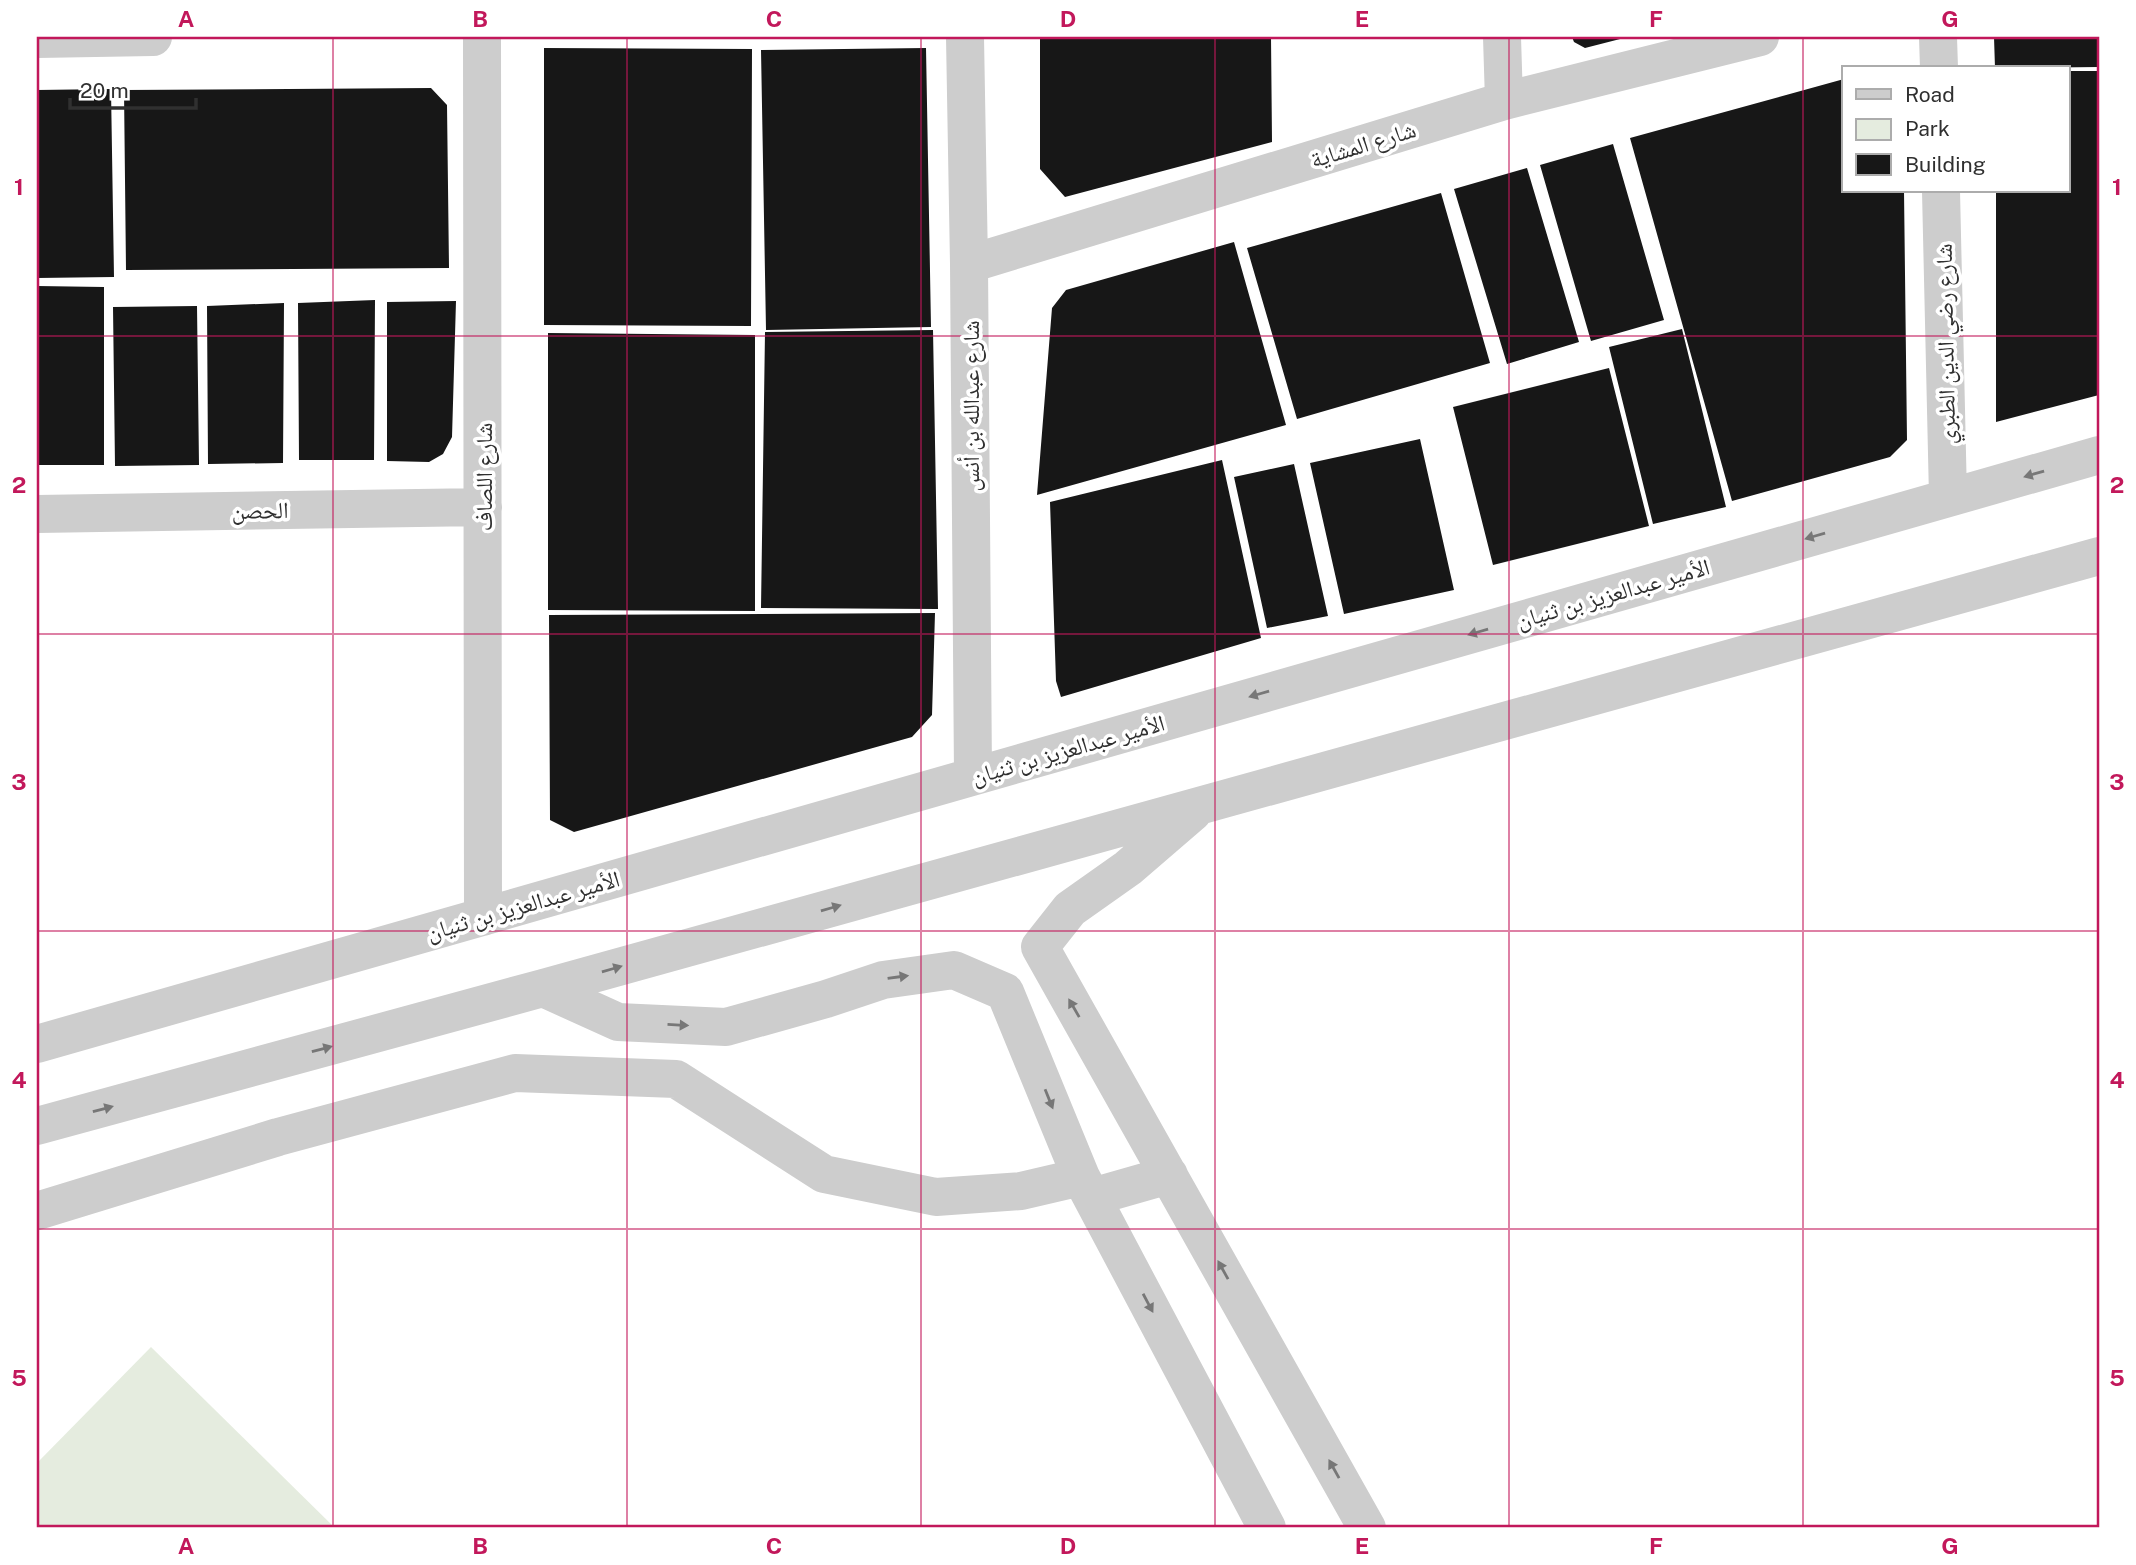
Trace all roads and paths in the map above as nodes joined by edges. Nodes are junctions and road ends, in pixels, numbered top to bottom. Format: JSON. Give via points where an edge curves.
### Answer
{"nodes":[{"id":1,"x":153,"y":37,"type":"edge"},
{"id":2,"x":482,"y":37,"type":"edge"},
{"id":3,"x":965,"y":37,"type":"edge"},
{"id":4,"x":1502,"y":37,"type":"edge"},
{"id":5,"x":1760,"y":37,"type":"edge"},
{"id":6,"x":1938,"y":37,"type":"edge"},
{"id":7,"x":37,"y":39,"type":"edge"},
{"id":8,"x":1939,"y":66,"type":"edge"},
{"id":9,"x":1504,"y":101,"type":"junction"},
{"id":10,"x":1941,"y":192,"type":"edge"},
{"id":11,"x":969,"y":264,"type":"junction"},
{"id":12,"x":2099,"y":455,"type":"edge"},
{"id":13,"x":1948,"y":497,"type":"junction"},
{"id":14,"x":482,"y":507,"type":"junction"},
{"id":15,"x":37,"y":514,"type":"edge"},
{"id":16,"x":2099,"y":556,"type":"edge"},
{"id":17,"x":972,"y":776,"type":"junction"},
{"id":18,"x":1202,"y":805,"type":"junction"},
{"id":19,"x":483,"y":917,"type":"junction"},
{"id":20,"x":543,"y":988,"type":"junction"},
{"id":21,"x":37,"y":1044,"type":"edge"},
{"id":22,"x":37,"y":1126,"type":"edge"},
{"id":23,"x":1169,"y":1175,"type":"junction"},
{"id":24,"x":1087,"y":1187,"type":"junction"},
{"id":25,"x":37,"y":1211,"type":"edge"},
{"id":26,"x":1267,"y":1528,"type":"edge"},
{"id":27,"x":1367,"y":1528,"type":"edge"}],
"edges":[{"from":1,"to":7,"type":"street"},
{"from":2,"to":14,"type":"street","name":"شارع اللصاف"},
{"from":3,"to":11,"type":"street","name":"شارع عبدالله بن أنس"},
{"from":4,"to":9,"type":"street"},
{"from":5,"to":9,"type":"street","name":"شارع المشاية"},
{"from":6,"to":8,"type":"street"},
{"from":9,"to":11,"type":"street","name":"شارع المشاية"},
{"from":10,"to":13,"type":"street","name":"شارع رضي الدين الطبري"},
{"from":11,"to":17,"type":"street","name":"شارع عبدالله بن أنس"},
{"from":12,"to":13,"type":"street","name":"الأمير عبدالعزيز بن ثنيان","one_way":true},
{"from":13,"to":17,"type":"street","name":"الأمير عبدالعزيز بن ثنيان","one_way":true},
{"from":14,"to":15,"type":"street","name":"الحصن"},
{"from":14,"to":19,"type":"street","name":"شارع اللصاف"},
{"from":16,"to":18,"type":"street"},
{"from":17,"to":19,"type":"street","name":"الأمير عبدالعزيز بن ثنيان"},
{"from":20,"to":18,"type":"street","one_way":true},
{"from":23,"to":18,"type":"street","one_way":true,"via":[[1040,947],[1070,909],[1128,868]]},
{"from":19,"to":21,"type":"street","name":"الأمير عبدالعزيز بن ثنيان"},
{"from":22,"to":20,"type":"street","one_way":true},
{"from":20,"to":24,"type":"street","one_way":true,"via":[[618,1022],[726,1027],[883,979],[954,970],[1005,992]]},
{"from":23,"to":24,"type":"street"},
{"from":27,"to":23,"type":"street","one_way":true},
{"from":24,"to":25,"type":"street","via":[[936,1197],[824,1174],[676,1079],[515,1073],[278,1137]]},
{"from":24,"to":26,"type":"street","one_way":true}]}
